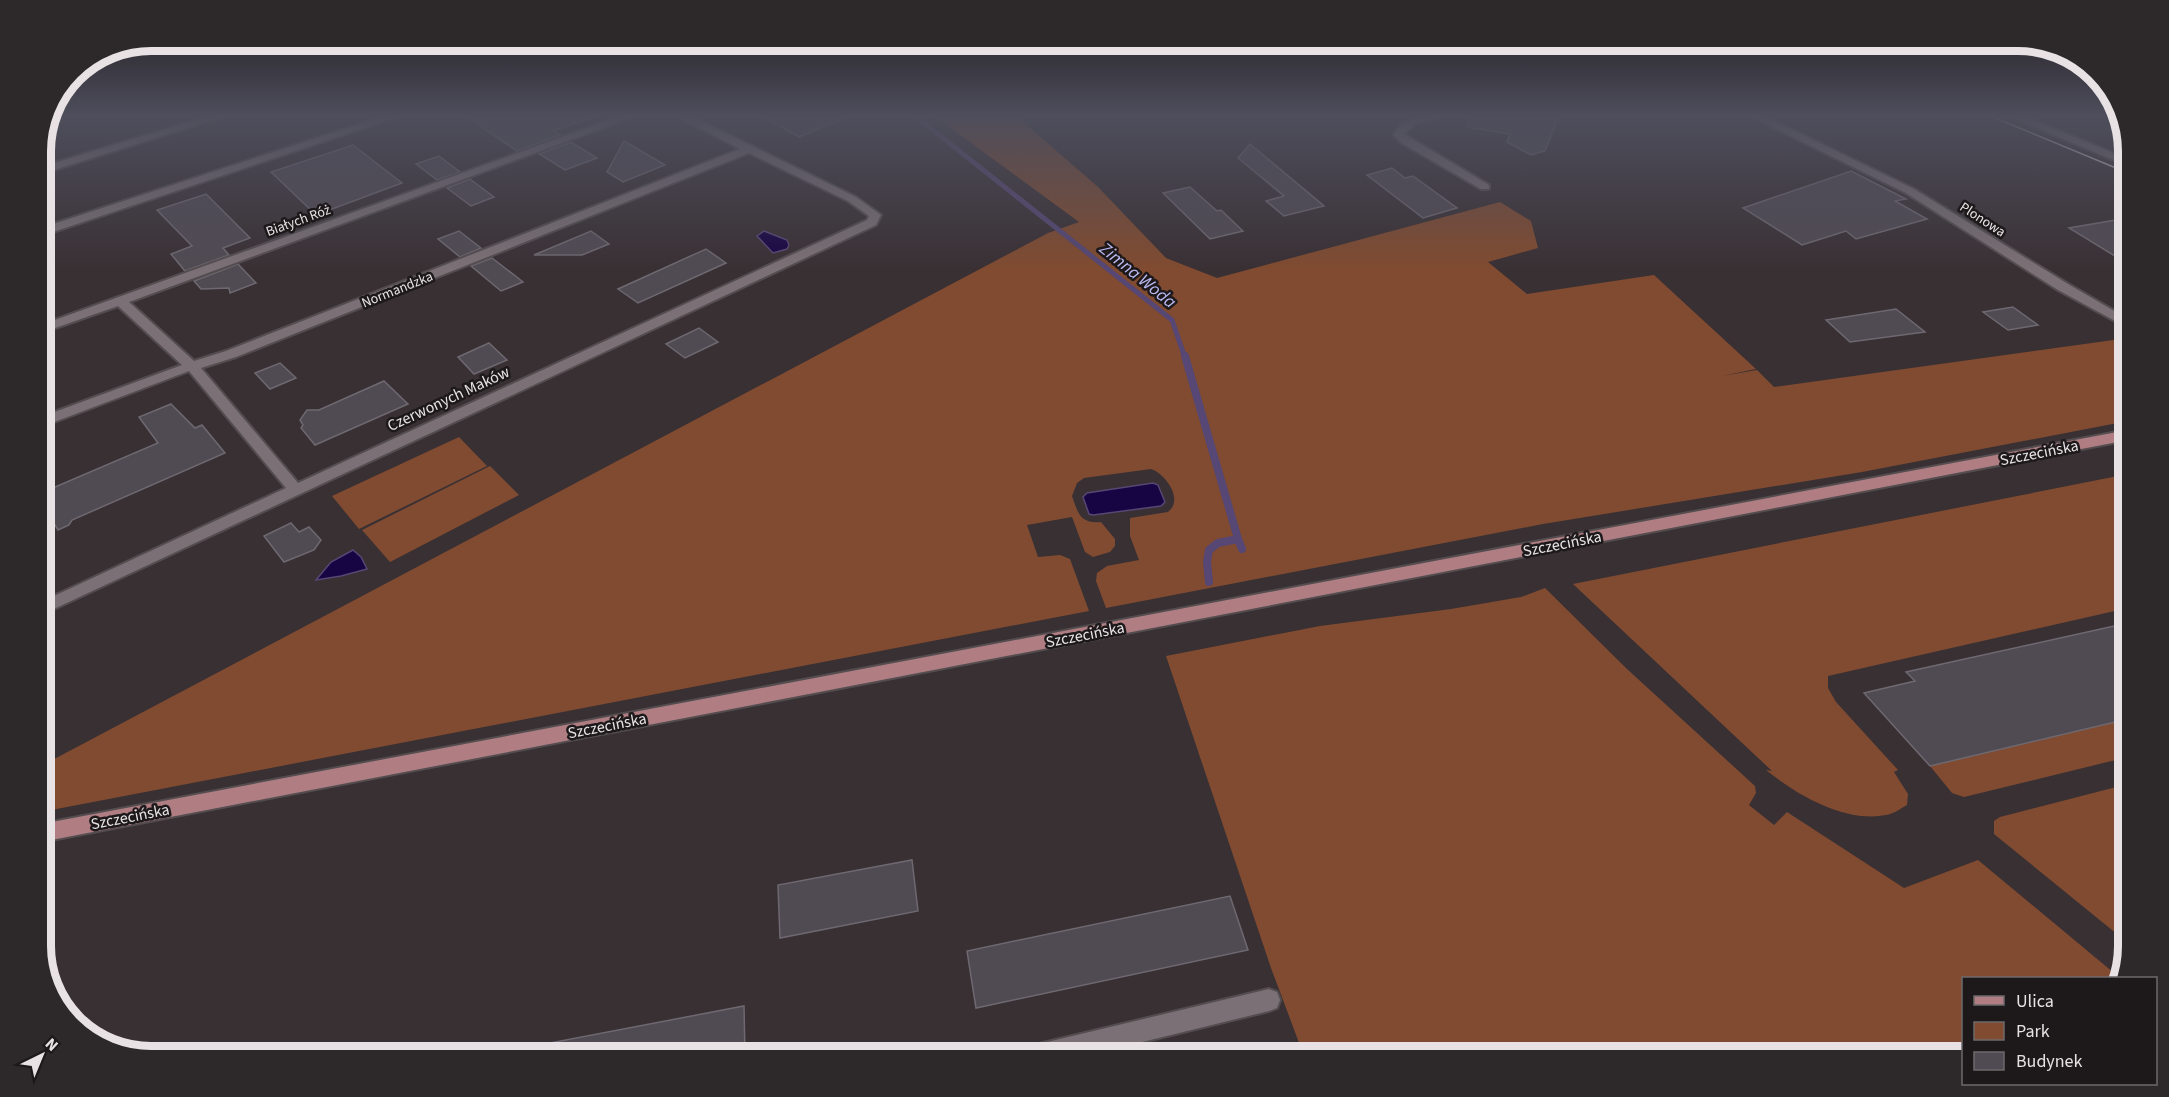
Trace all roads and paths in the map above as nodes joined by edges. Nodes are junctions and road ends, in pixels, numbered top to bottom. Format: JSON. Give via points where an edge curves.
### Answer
{"nodes":[{"id":1,"x":242,"y":166,"type":"edge"},
{"id":2,"x":492,"y":166,"type":"edge"},
{"id":3,"x":706,"y":166,"type":"edge"},
{"id":4,"x":784,"y":166,"type":"edge"},
{"id":5,"x":1449,"y":166,"type":"edge"},
{"id":6,"x":1858,"y":166,"type":"edge"},
{"id":7,"x":1485,"y":187,"type":"dead end"},
{"id":8,"x":51,"y":229,"type":"edge"},
{"id":9,"x":121,"y":301,"type":"junction"},
{"id":10,"x":2118,"y":318,"type":"edge"},
{"id":11,"x":51,"y":326,"type":"edge"},
{"id":12,"x":192,"y":366,"type":"junction"},
{"id":13,"x":51,"y":418,"type":"edge"},
{"id":14,"x":2118,"y":437,"type":"edge"},
{"id":15,"x":295,"y":489,"type":"junction"},
{"id":16,"x":51,"y":604,"type":"edge"},
{"id":17,"x":51,"y":831,"type":"edge"},
{"id":18,"x":1269,"y":1000,"type":"dead end"},
{"id":19,"x":1080,"y":1046,"type":"edge"}],
"edges":[{"from":1,"to":8,"type":"street"},
{"from":2,"to":9,"type":"street","name":"Białych Róż"},
{"from":3,"to":12,"type":"street","name":"Normandzka"},
{"from":4,"to":15,"type":"street","name":"Czerwonych Maków","via":[[869,209],[875,215],[872,222]]},
{"from":5,"to":7,"type":"street"},
{"from":6,"to":10,"type":"street","name":"Plonowa","via":[[1917,195]]},
{"from":9,"to":11,"type":"street","name":"Białych Róż"},
{"from":9,"to":12,"type":"street"},
{"from":12,"to":13,"type":"street","name":"Normandzka"},
{"from":12,"to":15,"type":"street"},
{"from":14,"to":17,"type":"main road","name":"Szczecińska"},
{"from":15,"to":16,"type":"street","name":"Czerwonych Maków"},
{"from":18,"to":19,"type":"street"}]}
